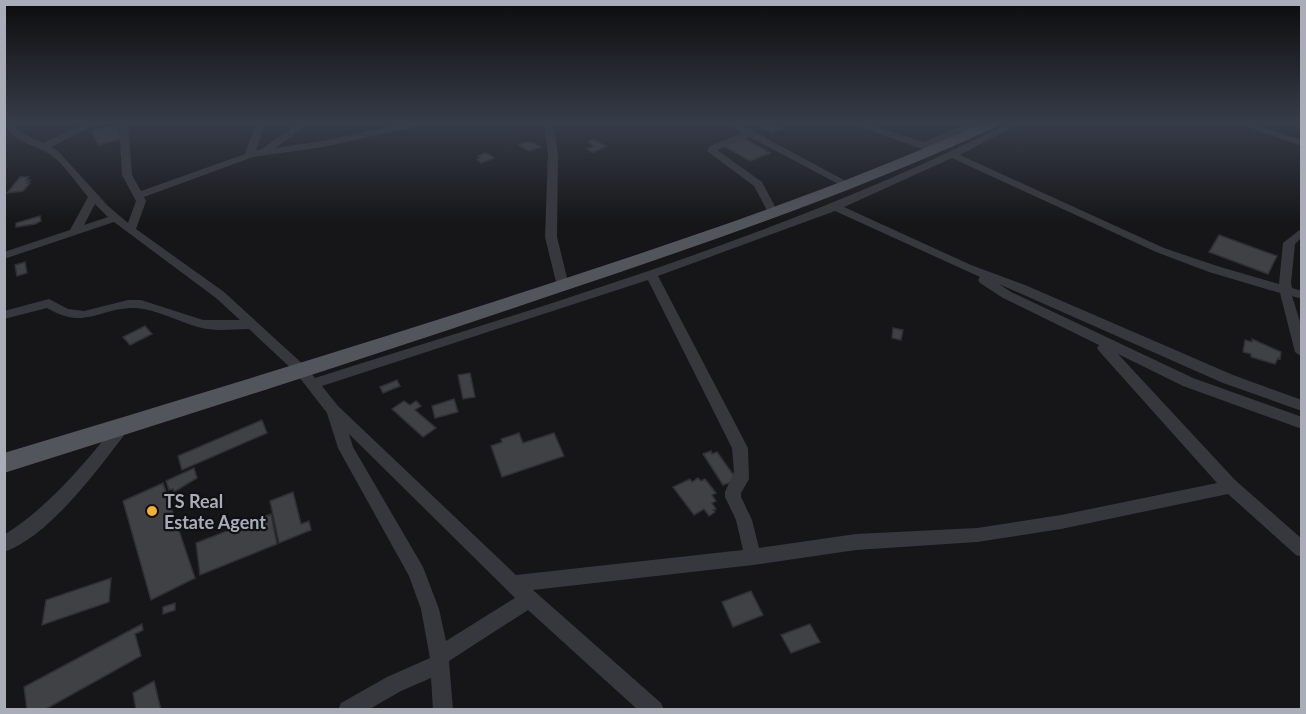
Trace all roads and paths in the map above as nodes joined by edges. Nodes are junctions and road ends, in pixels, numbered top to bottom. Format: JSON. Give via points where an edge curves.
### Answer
{"nodes":[{"id":1,"x":57,"y":156,"type":"edge"},
{"id":2,"x":126,"y":156,"type":"edge"},
{"id":3,"x":251,"y":156,"type":"edge"},
{"id":4,"x":553,"y":156,"type":"edge"},
{"id":5,"x":719,"y":156,"type":"edge"},
{"id":6,"x":794,"y":156,"type":"edge"},
{"id":7,"x":904,"y":156,"type":"edge"},
{"id":8,"x":922,"y":156,"type":"edge"},
{"id":9,"x":927,"y":156,"type":"edge"},
{"id":10,"x":952,"y":156,"type":"edge"},
{"id":11,"x":905,"y":163,"type":"junction"},
{"id":12,"x":850,"y":186,"type":"junction"},
{"id":13,"x":139,"y":195,"type":"junction"},
{"id":14,"x":94,"y":196,"type":"junction"},
{"id":15,"x":836,"y":207,"type":"junction"},
{"id":16,"x":774,"y":214,"type":"junction"},
{"id":17,"x":116,"y":218,"type":"junction"},
{"id":18,"x":130,"y":230,"type":"junction"},
{"id":19,"x":1302,"y":231,"type":"edge"},
{"id":20,"x":74,"y":233,"type":"junction"},
{"id":21,"x":4,"y":256,"type":"edge"},
{"id":22,"x":967,"y":268,"type":"junction"},
{"id":23,"x":651,"y":274,"type":"junction"},
{"id":24,"x":562,"y":286,"type":"junction"},
{"id":25,"x":1286,"y":290,"type":"junction"},
{"id":26,"x":1302,"y":294,"type":"edge"},
{"id":27,"x":4,"y":315,"type":"edge"},
{"id":28,"x":251,"y":325,"type":"junction"},
{"id":29,"x":1094,"y":338,"type":"junction"},
{"id":30,"x":1302,"y":352,"type":"edge"},
{"id":31,"x":306,"y":377,"type":"junction"},
{"id":32,"x":1302,"y":406,"type":"edge"},
{"id":33,"x":333,"y":410,"type":"junction"},
{"id":34,"x":1302,"y":423,"type":"edge"},
{"id":35,"x":123,"y":426,"type":"junction"},
{"id":36,"x":4,"y":463,"type":"edge"},
{"id":37,"x":1231,"y":487,"type":"junction"},
{"id":38,"x":4,"y":545,"type":"edge"},
{"id":39,"x":1302,"y":550,"type":"edge"},
{"id":40,"x":753,"y":557,"type":"junction"},
{"id":41,"x":513,"y":584,"type":"junction"},
{"id":42,"x":529,"y":599,"type":"junction"},
{"id":43,"x":439,"y":660,"type":"junction"},
{"id":44,"x":348,"y":710,"type":"edge"},
{"id":45,"x":443,"y":710,"type":"edge"},
{"id":46,"x":654,"y":710,"type":"edge"}],
"edges":[{"from":1,"to":14,"type":"street"},
{"from":2,"to":13,"type":"street","via":[[127,174]]},
{"from":3,"to":13,"type":"street"},
{"from":4,"to":24,"type":"street","via":[[551,237]]},
{"from":5,"to":16,"type":"street","via":[[758,184]]},
{"from":6,"to":12,"type":"street"},
{"from":7,"to":11,"type":"street"},
{"from":8,"to":11,"type":"main road"},
{"from":9,"to":15,"type":"street"},
{"from":10,"to":25,"type":"street","via":[[1160,250]]},
{"from":11,"to":12,"type":"main road"},
{"from":12,"to":16,"type":"main road"},
{"from":13,"to":18,"type":"street","via":[[141,207]]},
{"from":14,"to":17,"type":"street"},
{"from":14,"to":20,"type":"street"},
{"from":15,"to":22,"type":"street"},
{"from":15,"to":23,"type":"street"},
{"from":16,"to":24,"type":"main road"},
{"from":17,"to":18,"type":"street"},
{"from":17,"to":20,"type":"street"},
{"from":18,"to":28,"type":"street","via":[[220,295]]},
{"from":19,"to":25,"type":"street","via":[[1289,243]]},
{"from":20,"to":21,"type":"street"},
{"from":22,"to":29,"type":"street","via":[[1007,295]]},
{"from":22,"to":32,"type":"street","via":[[1228,379]]},
{"from":23,"to":31,"type":"street"},
{"from":23,"to":40,"type":"street","via":[[740,448],[742,472],[733,497],[744,520]]},
{"from":24,"to":31,"type":"main road"},
{"from":25,"to":26,"type":"street"},
{"from":25,"to":30,"type":"street"},
{"from":27,"to":28,"type":"street","via":[[49,303],[64,312],[84,315],[134,304],[202,324]]},
{"from":28,"to":31,"type":"street"},
{"from":29,"to":34,"type":"street","via":[[1188,382]]},
{"from":29,"to":37,"type":"street","via":[[1135,378]]},
{"from":31,"to":33,"type":"street"},
{"from":31,"to":35,"type":"main road"},
{"from":33,"to":41,"type":"street"},
{"from":33,"to":43,"type":"street","via":[[346,448],[417,573],[430,609]]},
{"from":35,"to":36,"type":"main road"},
{"from":35,"to":38,"type":"street","via":[[47,513]]},
{"from":37,"to":39,"type":"street"},
{"from":37,"to":40,"type":"street","via":[[1004,531],[856,542]]},
{"from":40,"to":41,"type":"street"},
{"from":41,"to":42,"type":"street"},
{"from":42,"to":43,"type":"street"},
{"from":42,"to":46,"type":"street"},
{"from":43,"to":44,"type":"street"},
{"from":43,"to":45,"type":"street"}]}
